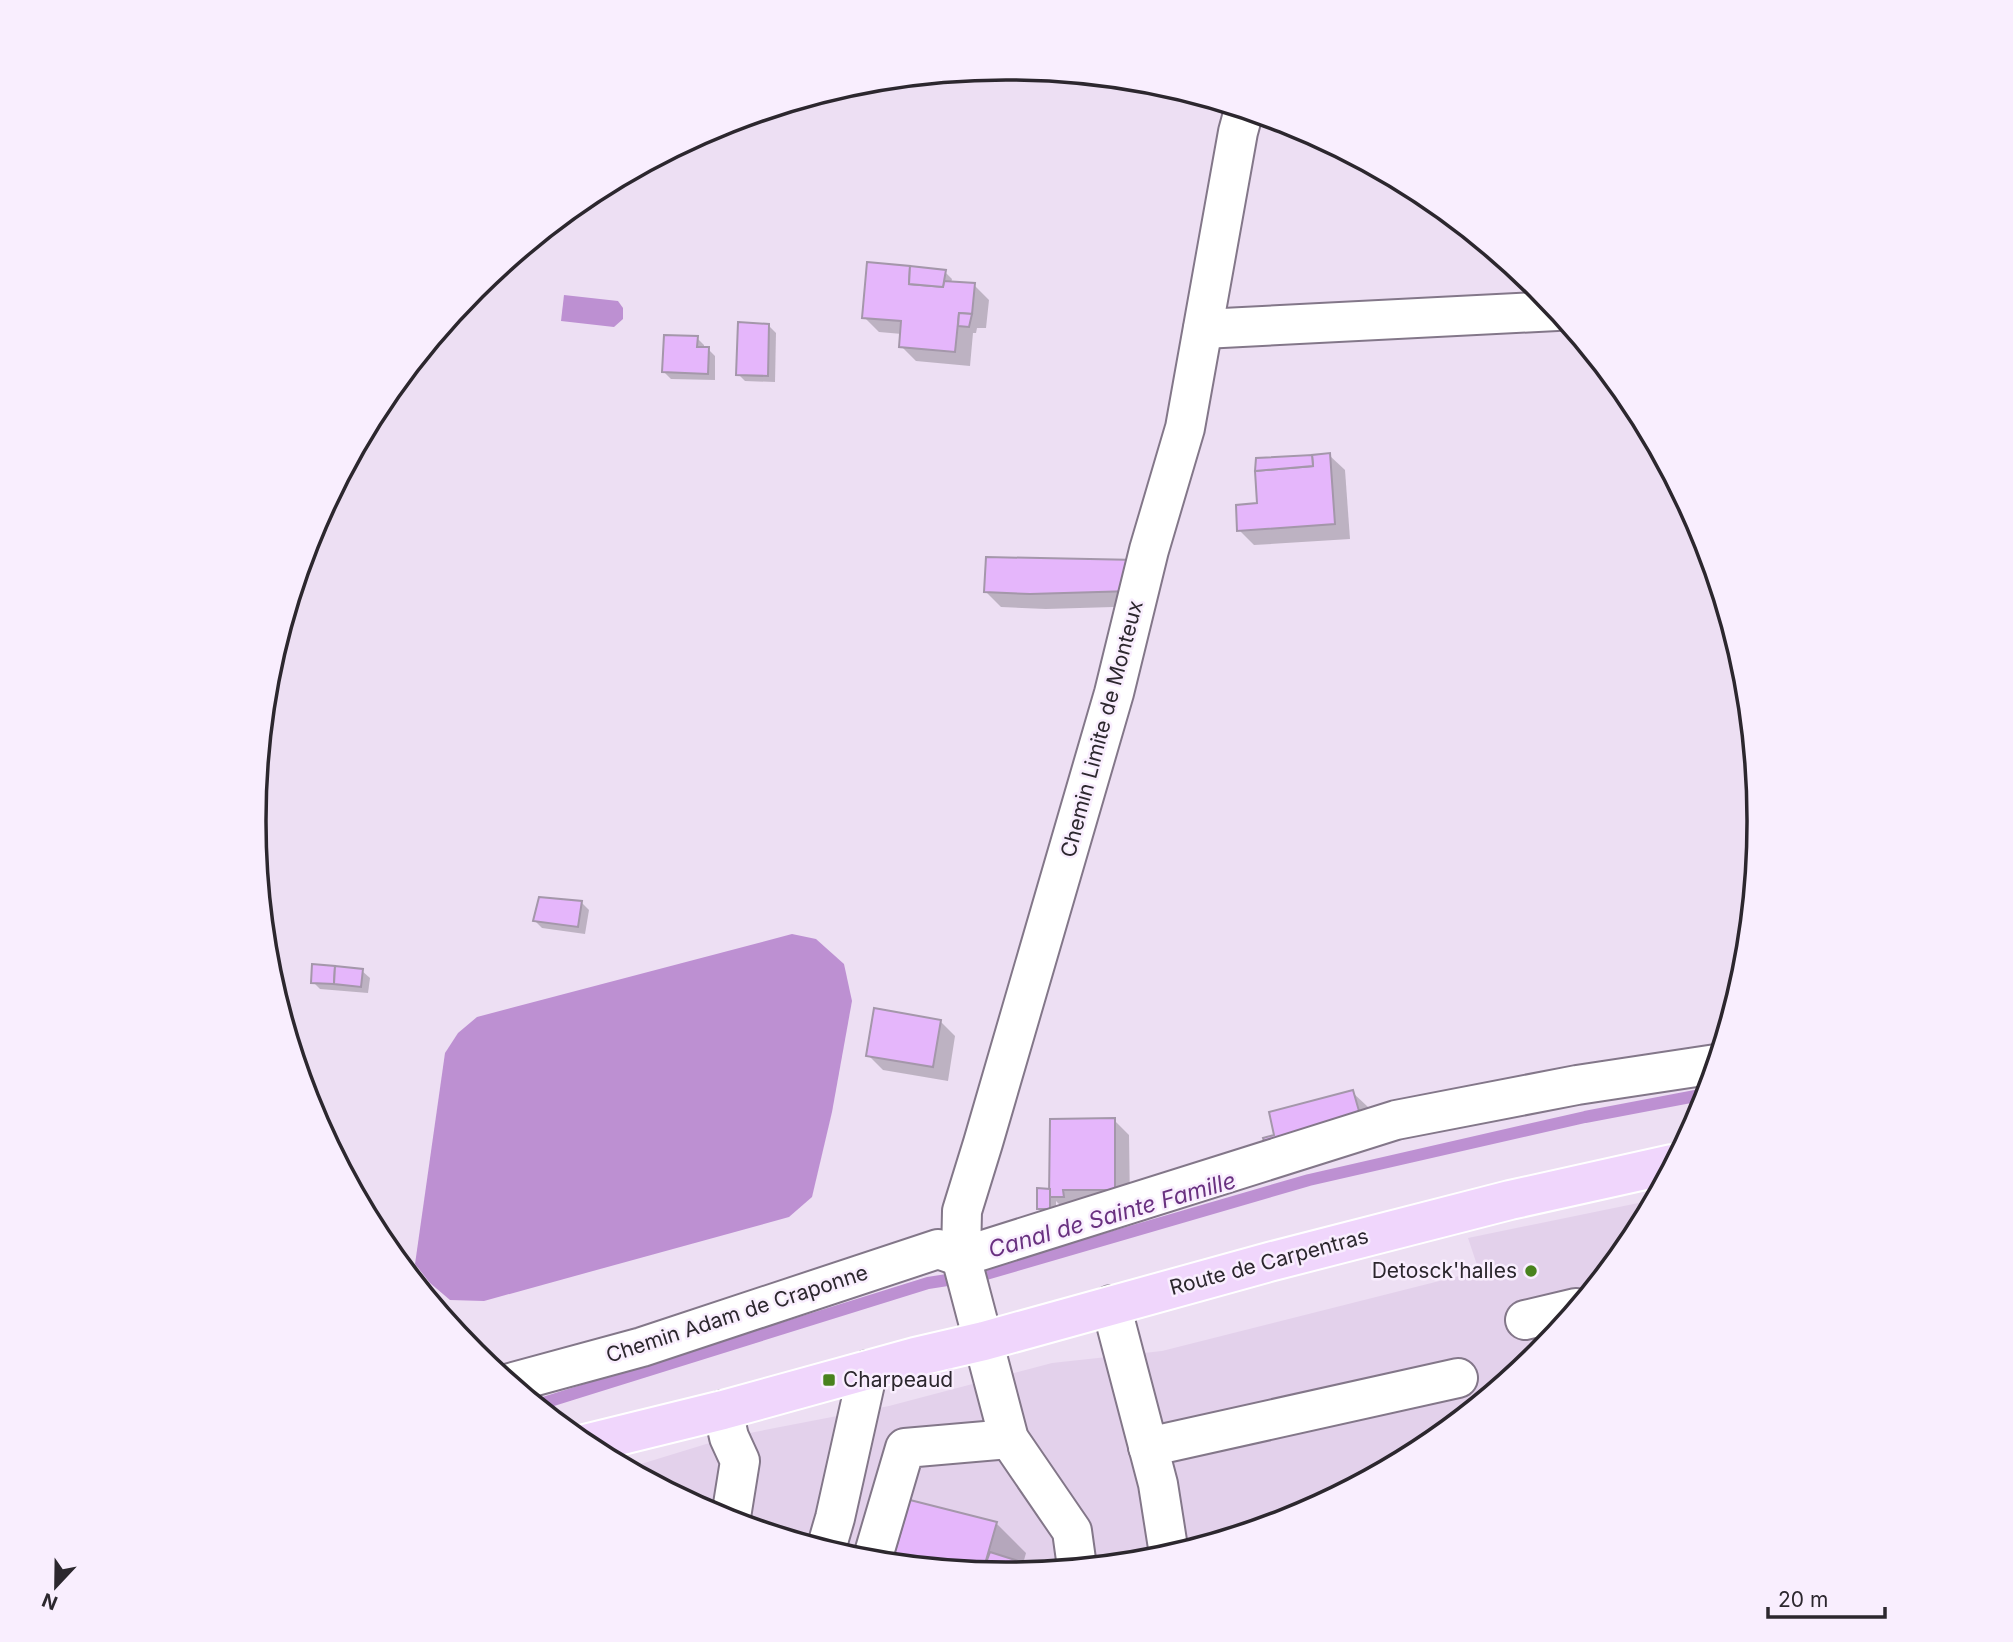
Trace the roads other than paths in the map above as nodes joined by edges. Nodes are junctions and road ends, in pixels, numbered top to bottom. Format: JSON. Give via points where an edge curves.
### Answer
{"nodes":[{"id":1,"x":1242,"y":119,"type":"edge"},
{"id":2,"x":1543,"y":312,"type":"edge"},
{"id":3,"x":1203,"y":329,"type":"junction"},
{"id":4,"x":1706,"y":1066,"type":"edge"},
{"id":5,"x":1662,"y":1166,"type":"edge"},
{"id":6,"x":961,"y":1257,"type":"junction"},
{"id":7,"x":1111,"y":1305,"type":"junction"},
{"id":8,"x":1561,"y":1312,"type":"edge"},
{"id":9,"x":1525,"y":1320,"type":"dead end"},
{"id":10,"x":984,"y":1341,"type":"junction"},
{"id":11,"x":868,"y":1370,"type":"junction"},
{"id":12,"x":1458,"y":1378,"type":"dead end"},
{"id":13,"x":521,"y":1380,"type":"edge"},
{"id":14,"x":723,"y":1409,"type":"junction"},
{"id":15,"x":1009,"y":1438,"type":"junction"},
{"id":16,"x":600,"y":1440,"type":"edge"},
{"id":17,"x":1149,"y":1447,"type":"junction"},
{"id":18,"x":732,"y":1508,"type":"edge"},
{"id":19,"x":828,"y":1539,"type":"edge"},
{"id":20,"x":1167,"y":1543,"type":"edge"},
{"id":21,"x":875,"y":1549,"type":"edge"},
{"id":22,"x":1076,"y":1558,"type":"edge"}],
"edges":[{"from":1,"to":3,"type":"street","name":"Chemin Limite de Monteux"},
{"from":2,"to":3,"type":"street"},
{"from":3,"to":6,"type":"street","name":"Chemin Limite de Monteux","via":[[1185,428],[1114,694],[962,1211]]},
{"from":4,"to":6,"type":"street","via":[[1396,1120]]},
{"from":5,"to":7,"type":"main road","name":"Route de Carpentras","via":[[1497,1203]]},
{"from":6,"to":10,"type":"street","name":"Chemin Limite de Monteux"},
{"from":6,"to":13,"type":"street","name":"Chemin Adam de Craponne","via":[[938,1249],[642,1347]]},
{"from":7,"to":10,"type":"main road","name":"Route de Carpentras"},
{"from":7,"to":17,"type":"street"},
{"from":8,"to":9,"type":"street"},
{"from":10,"to":11,"type":"main road","name":"Route de Carpentras"},
{"from":10,"to":15,"type":"street","name":"Chemin Limite de Monteux"},
{"from":11,"to":14,"type":"main road","name":"Route de Carpentras"},
{"from":11,"to":19,"type":"street"},
{"from":12,"to":17,"type":"street"},
{"from":14,"to":16,"type":"main road","name":"Route de Carpentras"},
{"from":14,"to":18,"type":"street","via":[[740,1461]]},
{"from":15,"to":21,"type":"street","via":[[905,1448]]},
{"from":15,"to":22,"type":"street","name":"Chemin Limite de Monteux","via":[[1072,1531]]},
{"from":17,"to":20,"type":"street"}]}
